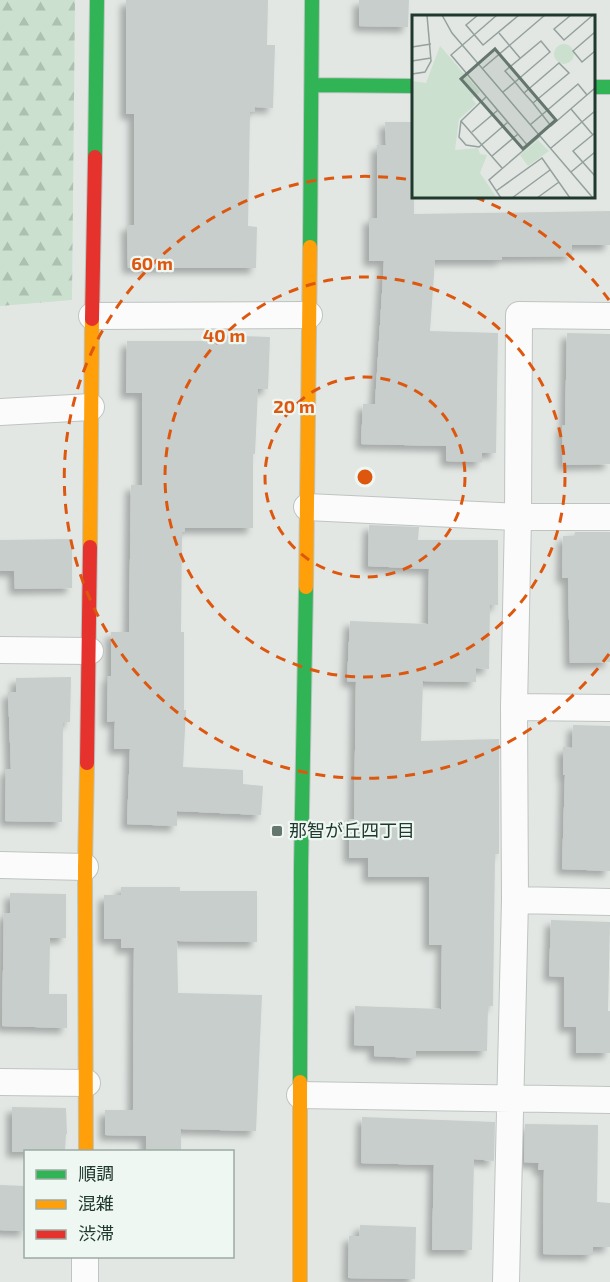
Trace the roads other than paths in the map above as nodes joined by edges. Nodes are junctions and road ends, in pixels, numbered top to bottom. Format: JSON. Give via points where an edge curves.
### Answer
{"nodes":[{"id":1,"x":97,"y":0,"type":"edge"},
{"id":2,"x":312,"y":0,"type":"edge"},
{"id":3,"x":312,"y":85,"type":"junction"},
{"id":4,"x":412,"y":86,"type":"edge"},
{"id":5,"x":309,"y":315,"type":"junction"},
{"id":6,"x":92,"y":316,"type":"junction"},
{"id":7,"x":610,"y":316,"type":"edge"},
{"id":8,"x":91,"y":407,"type":"junction"},
{"id":9,"x":0,"y":412,"type":"edge"},
{"id":10,"x":307,"y":507,"type":"junction"},
{"id":11,"x":518,"y":517,"type":"junction"},
{"id":12,"x":610,"y":517,"type":"edge"},
{"id":13,"x":0,"y":650,"type":"edge"},
{"id":14,"x":90,"y":651,"type":"junction"},
{"id":15,"x":514,"y":707,"type":"junction"},
{"id":16,"x":610,"y":708,"type":"edge"},
{"id":17,"x":0,"y":866,"type":"edge"},
{"id":18,"x":85,"y":867,"type":"junction"},
{"id":19,"x":515,"y":900,"type":"junction"},
{"id":20,"x":610,"y":902,"type":"edge"},
{"id":21,"x":0,"y":1082,"type":"edge"},
{"id":22,"x":87,"y":1083,"type":"junction"},
{"id":23,"x":300,"y":1095,"type":"junction"},
{"id":24,"x":509,"y":1099,"type":"junction"},
{"id":25,"x":610,"y":1100,"type":"edge"},
{"id":26,"x":86,"y":1150,"type":"edge"},
{"id":27,"x":85,"y":1258,"type":"edge"},
{"id":28,"x":84,"y":1282,"type":"edge"},
{"id":29,"x":300,"y":1282,"type":"edge"},
{"id":30,"x":506,"y":1282,"type":"edge"}],
"edges":[{"from":1,"to":6,"type":"street"},
{"from":2,"to":3,"type":"street"},
{"from":3,"to":4,"type":"street"},
{"from":3,"to":5,"type":"street"},
{"from":5,"to":6,"type":"street"},
{"from":5,"to":10,"type":"street"},
{"from":6,"to":8,"type":"street"},
{"from":7,"to":11,"type":"street","via":[[519,315]]},
{"from":8,"to":9,"type":"street"},
{"from":8,"to":14,"type":"street"},
{"from":10,"to":11,"type":"street"},
{"from":10,"to":23,"type":"street"},
{"from":11,"to":12,"type":"street"},
{"from":11,"to":15,"type":"street"},
{"from":13,"to":14,"type":"street"},
{"from":14,"to":18,"type":"street"},
{"from":15,"to":16,"type":"street"},
{"from":15,"to":19,"type":"street"},
{"from":17,"to":18,"type":"street"},
{"from":18,"to":22,"type":"street"},
{"from":19,"to":20,"type":"street"},
{"from":19,"to":24,"type":"street"},
{"from":21,"to":22,"type":"street"},
{"from":22,"to":26,"type":"street"},
{"from":23,"to":24,"type":"street"},
{"from":23,"to":29,"type":"street"},
{"from":24,"to":25,"type":"street"},
{"from":24,"to":30,"type":"street"},
{"from":27,"to":28,"type":"street"}]}
